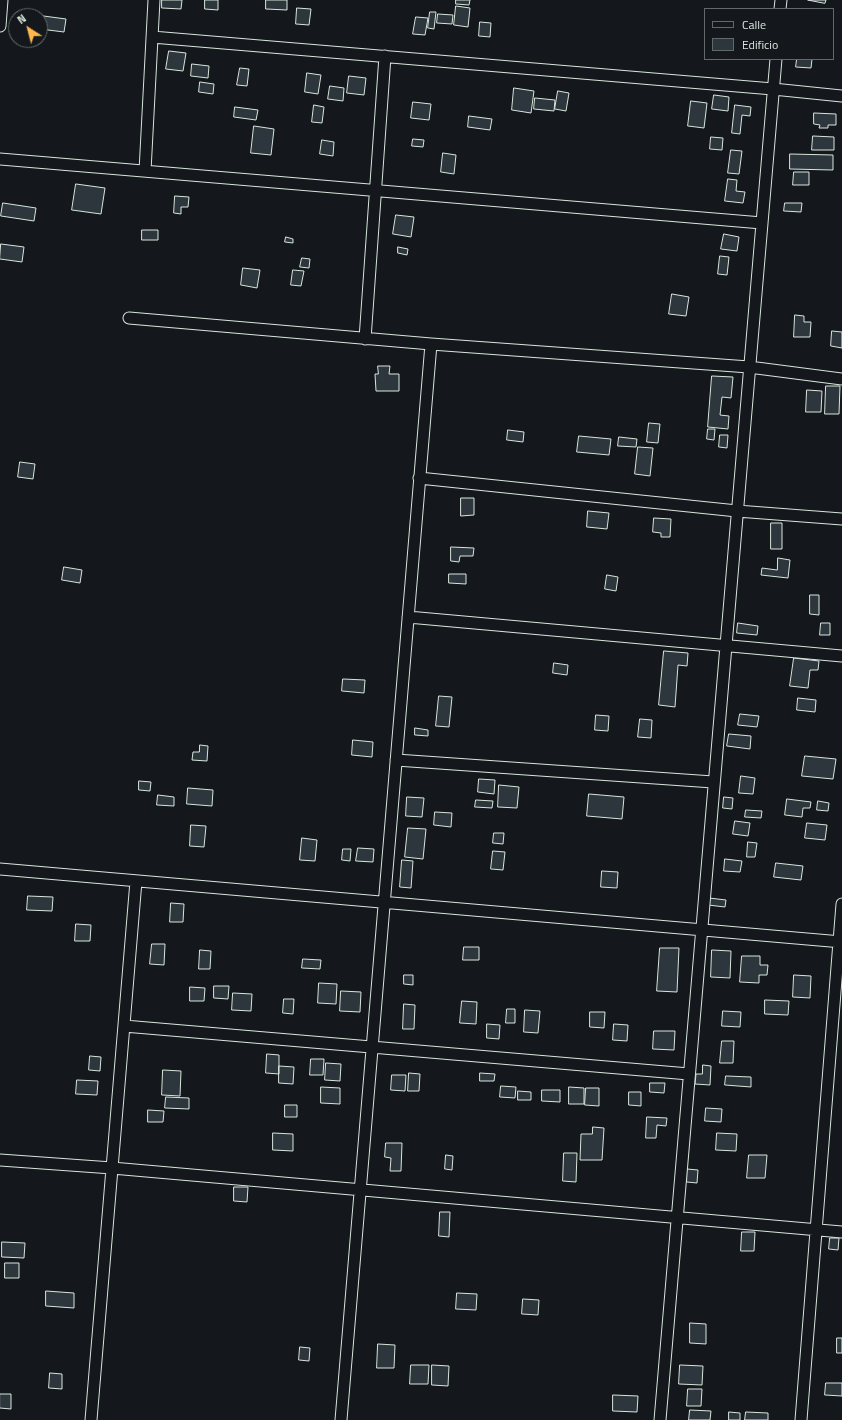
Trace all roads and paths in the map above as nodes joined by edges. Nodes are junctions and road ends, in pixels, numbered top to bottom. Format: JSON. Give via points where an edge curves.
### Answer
{"nodes":[{"id":1,"x":2,"y":0,"type":"edge"},
{"id":2,"x":154,"y":0,"type":"edge"},
{"id":3,"x":0,"y":22,"type":"edge"},
{"id":4,"x":152,"y":37,"type":"junction"},
{"id":5,"x":386,"y":56,"type":"junction"},
{"id":6,"x":776,"y":60,"type":"edge"},
{"id":7,"x":773,"y":89,"type":"junction"},
{"id":8,"x":842,"y":96,"type":"edge"},
{"id":9,"x":0,"y":159,"type":"edge"},
{"id":10,"x":145,"y":171,"type":"junction"},
{"id":11,"x":376,"y":190,"type":"junction"},
{"id":12,"x":762,"y":223,"type":"junction"},
{"id":13,"x":128,"y":318,"type":"dead end"},
{"id":14,"x":365,"y":339,"type":"junction"},
{"id":15,"x":430,"y":344,"type":"junction"},
{"id":16,"x":749,"y":368,"type":"junction"},
{"id":17,"x":842,"y":378,"type":"edge"},
{"id":18,"x":419,"y":478,"type":"junction"},
{"id":19,"x":737,"y":511,"type":"junction"},
{"id":20,"x":842,"y":519,"type":"edge"},
{"id":21,"x":408,"y":617,"type":"junction"},
{"id":22,"x":725,"y":646,"type":"junction"},
{"id":23,"x":842,"y":656,"type":"edge"},
{"id":24,"x":396,"y":760,"type":"junction"},
{"id":25,"x":713,"y":782,"type":"junction"},
{"id":26,"x":0,"y":869,"type":"edge"},
{"id":27,"x":136,"y":881,"type":"junction"},
{"id":28,"x":384,"y":903,"type":"junction"},
{"id":29,"x":842,"y":904,"type":"edge"},
{"id":30,"x":701,"y":931,"type":"junction"},
{"id":31,"x":840,"y":942,"type":"edge"},
{"id":32,"x":124,"y":1026,"type":"junction"},
{"id":33,"x":372,"y":1047,"type":"junction"},
{"id":34,"x":689,"y":1074,"type":"junction"},
{"id":35,"x":0,"y":1160,"type":"edge"},
{"id":36,"x":112,"y":1168,"type":"junction"},
{"id":37,"x":360,"y":1190,"type":"junction"},
{"id":38,"x":677,"y":1217,"type":"junction"},
{"id":39,"x":816,"y":1229,"type":"junction"},
{"id":40,"x":842,"y":1232,"type":"edge"},
{"id":41,"x":91,"y":1420,"type":"edge"},
{"id":42,"x":341,"y":1420,"type":"edge"},
{"id":43,"x":660,"y":1420,"type":"edge"},
{"id":44,"x":801,"y":1420,"type":"edge"}],
"edges":[{"from":1,"to":3,"type":"street"},
{"from":2,"to":4,"type":"street"},
{"from":4,"to":5,"type":"street"},
{"from":4,"to":10,"type":"street"},
{"from":5,"to":7,"type":"street"},
{"from":5,"to":11,"type":"street"},
{"from":6,"to":7,"type":"street"},
{"from":7,"to":8,"type":"street"},
{"from":7,"to":12,"type":"street"},
{"from":9,"to":10,"type":"street"},
{"from":10,"to":11,"type":"street"},
{"from":11,"to":12,"type":"street"},
{"from":11,"to":14,"type":"street"},
{"from":12,"to":16,"type":"street"},
{"from":13,"to":14,"type":"street"},
{"from":14,"to":15,"type":"street"},
{"from":15,"to":16,"type":"street"},
{"from":15,"to":18,"type":"street"},
{"from":16,"to":17,"type":"street"},
{"from":16,"to":19,"type":"street"},
{"from":18,"to":19,"type":"street"},
{"from":18,"to":21,"type":"street"},
{"from":19,"to":20,"type":"street"},
{"from":19,"to":22,"type":"street"},
{"from":21,"to":22,"type":"street"},
{"from":21,"to":24,"type":"street"},
{"from":22,"to":23,"type":"street"},
{"from":22,"to":25,"type":"street"},
{"from":24,"to":25,"type":"street"},
{"from":24,"to":28,"type":"street"},
{"from":25,"to":30,"type":"street"},
{"from":26,"to":27,"type":"street"},
{"from":27,"to":28,"type":"street"},
{"from":27,"to":32,"type":"street"},
{"from":28,"to":30,"type":"street"},
{"from":28,"to":33,"type":"street"},
{"from":29,"to":31,"type":"street"},
{"from":30,"to":31,"type":"street"},
{"from":30,"to":34,"type":"street"},
{"from":31,"to":39,"type":"street"},
{"from":32,"to":33,"type":"street"},
{"from":32,"to":36,"type":"street"},
{"from":33,"to":34,"type":"street"},
{"from":33,"to":37,"type":"street"},
{"from":34,"to":38,"type":"street"},
{"from":35,"to":36,"type":"street"},
{"from":36,"to":37,"type":"street"},
{"from":36,"to":41,"type":"street"},
{"from":37,"to":38,"type":"street"},
{"from":37,"to":42,"type":"street"},
{"from":38,"to":39,"type":"street"},
{"from":38,"to":43,"type":"street"},
{"from":39,"to":40,"type":"street"},
{"from":39,"to":44,"type":"street"}]}
